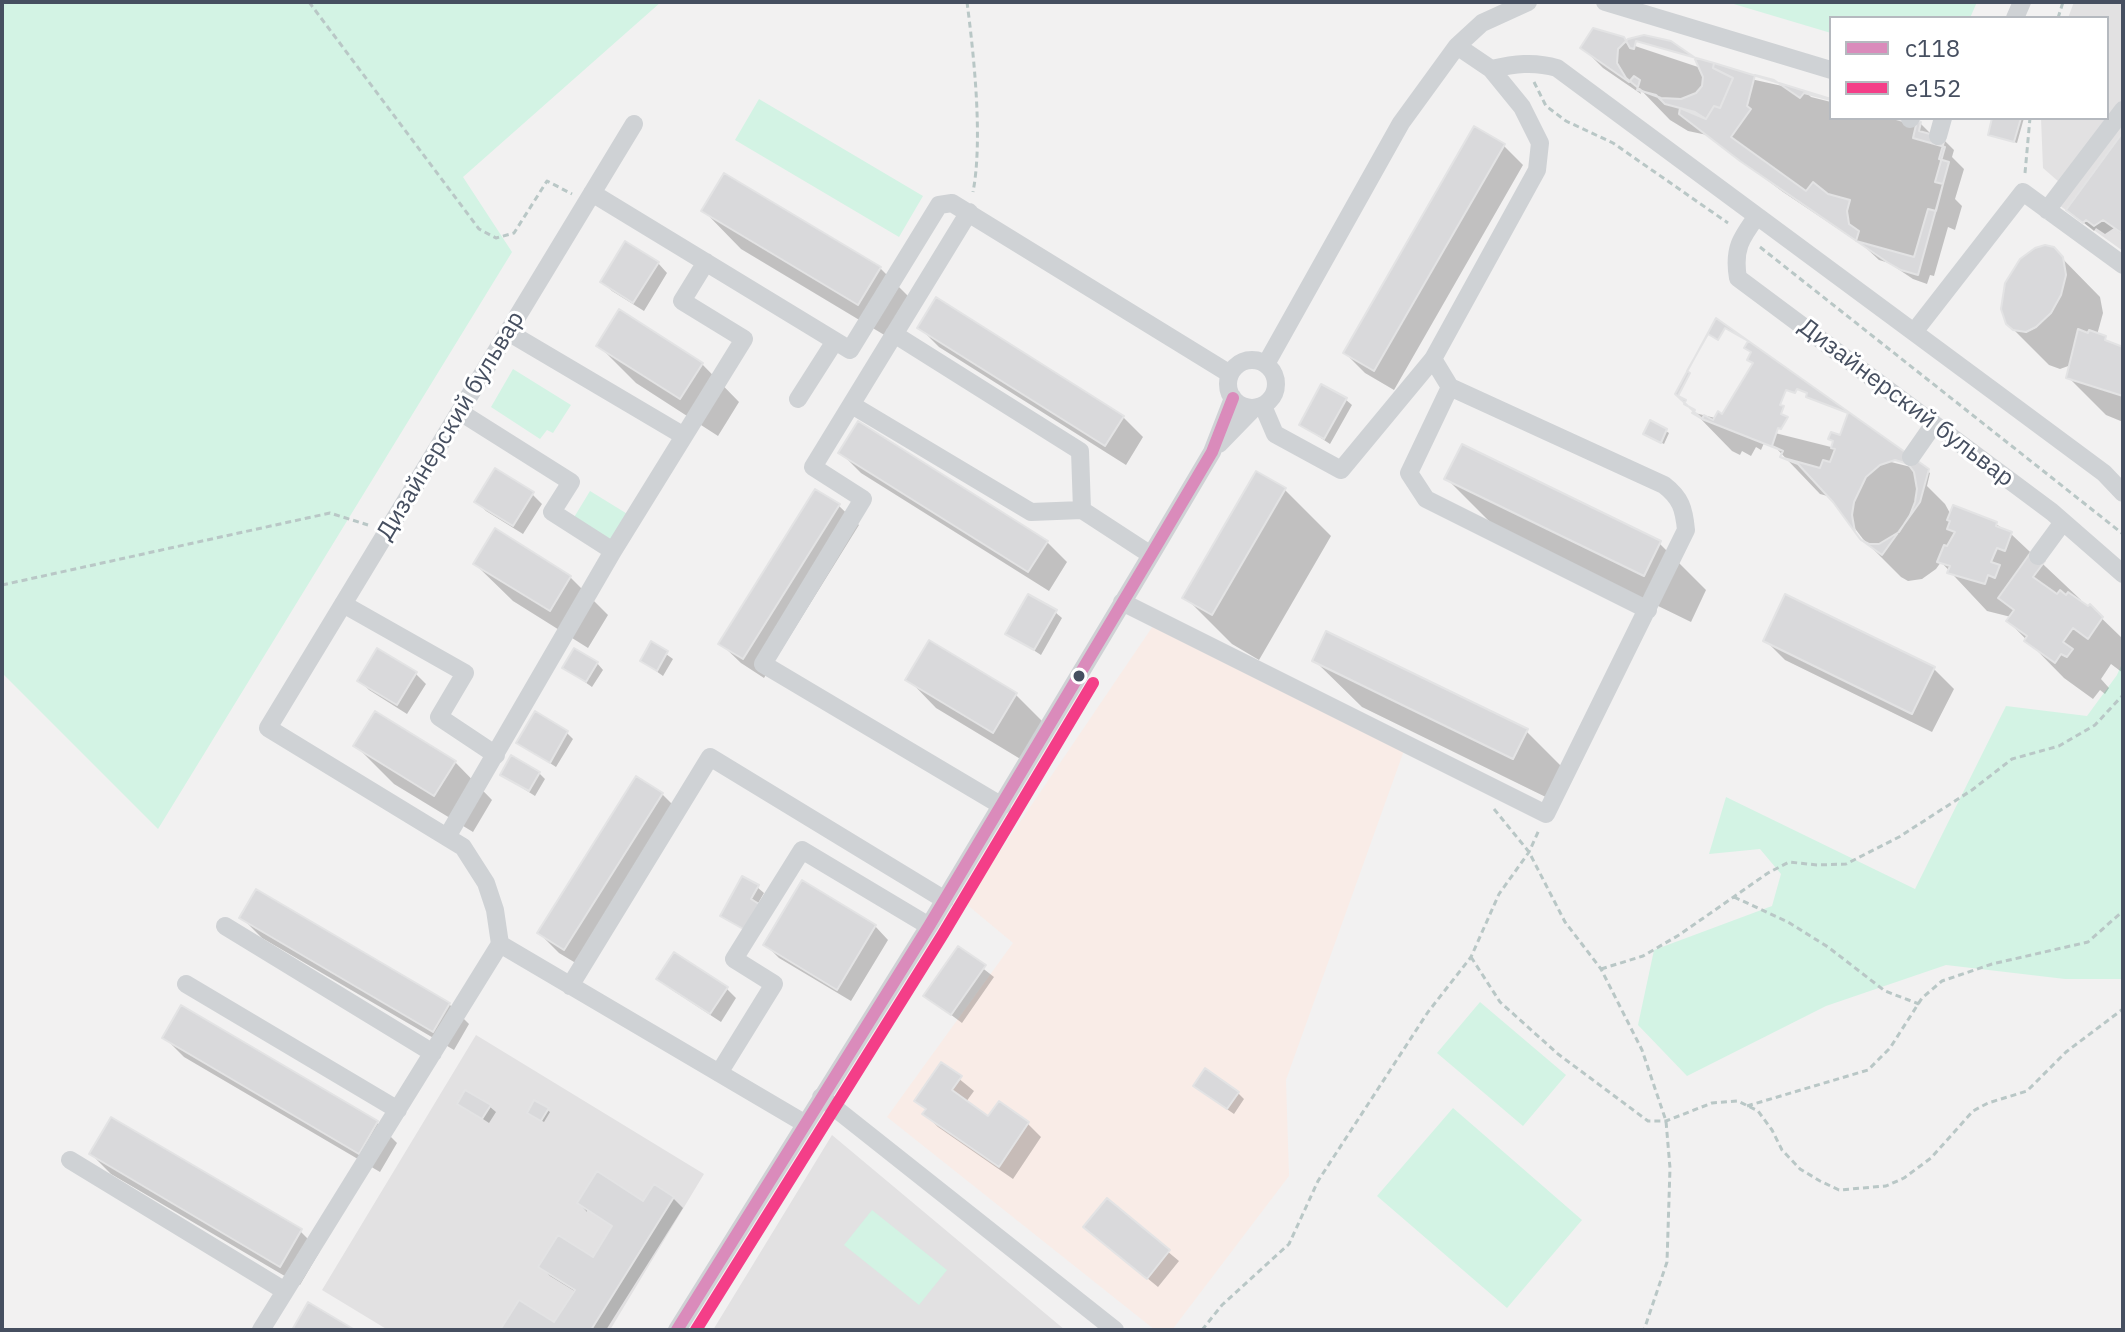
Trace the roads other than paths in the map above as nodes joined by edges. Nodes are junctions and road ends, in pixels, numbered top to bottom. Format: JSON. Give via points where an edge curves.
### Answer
{"nodes":[{"id":1,"x":1528,"y":2,"type":"edge"},
{"id":2,"x":1605,"y":2,"type":"edge"},
{"id":3,"x":1457,"y":46,"type":"junction"},
{"id":4,"x":1491,"y":69,"type":"junction"},
{"id":5,"x":1829,"y":69,"type":"edge"},
{"id":6,"x":2123,"y":110,"type":"edge"},
{"id":7,"x":634,"y":124,"type":"dead end"},
{"id":8,"x":590,"y":198,"type":"junction"},
{"id":9,"x":2047,"y":210,"type":"junction"},
{"id":10,"x":969,"y":212,"type":"junction"},
{"id":11,"x":1757,"y":216,"type":"junction"},
{"id":12,"x":706,"y":262,"type":"junction"},
{"id":13,"x":2123,"y":265,"type":"edge"},
{"id":14,"x":508,"y":332,"type":"junction"},
{"id":15,"x":1914,"y":332,"type":"junction"},
{"id":16,"x":894,"y":334,"type":"junction"},
{"id":17,"x":835,"y":341,"type":"junction"},
{"id":18,"x":1433,"y":359,"type":"junction"},
{"id":19,"x":1266,"y":364,"type":"junction"},
{"id":20,"x":1230,"y":374,"type":"junction"},
{"id":21,"x":1450,"y":387,"type":"junction"},
{"id":22,"x":1233,"y":398,"type":"junction"},
{"id":23,"x":798,"y":399,"type":"dead end"},
{"id":24,"x":852,"y":405,"type":"junction"},
{"id":25,"x":1258,"y":407,"type":"junction"},
{"id":26,"x":460,"y":412,"type":"junction"},
{"id":27,"x":1934,"y":424,"type":"junction"},
{"id":28,"x":684,"y":436,"type":"junction"},
{"id":29,"x":1212,"y":452,"type":"junction"},
{"id":30,"x":1911,"y":457,"type":"dead end"},
{"id":31,"x":2123,"y":493,"type":"edge"},
{"id":32,"x":1082,"y":510,"type":"junction"},
{"id":33,"x":2063,"y":522,"type":"junction"},
{"id":34,"x":613,"y":551,"type":"junction"},
{"id":35,"x":1151,"y":555,"type":"junction"},
{"id":36,"x":2038,"y":556,"type":"dead end"},
{"id":37,"x":2123,"y":574,"type":"edge"},
{"id":38,"x":1122,"y":602,"type":"junction"},
{"id":39,"x":343,"y":604,"type":"junction"},
{"id":40,"x":1648,"y":610,"type":"junction"},
{"id":41,"x":496,"y":755,"type":"junction"},
{"id":42,"x":1002,"y":806,"type":"junction"},
{"id":43,"x":447,"y":837,"type":"junction"},
{"id":44,"x":945,"y":900,"type":"junction"},
{"id":45,"x":225,"y":926,"type":"dead end"},
{"id":46,"x":929,"y":926,"type":"junction"},
{"id":47,"x":500,"y":944,"type":"junction"},
{"id":48,"x":186,"y":984,"type":"dead end"},
{"id":49,"x":570,"y":986,"type":"junction"},
{"id":50,"x":433,"y":1053,"type":"junction"},
{"id":51,"x":719,"y":1073,"type":"junction"},
{"id":52,"x":821,"y":1097,"type":"junction"},
{"id":53,"x":398,"y":1110,"type":"junction"},
{"id":54,"x":804,"y":1123,"type":"junction"},
{"id":55,"x":70,"y":1160,"type":"dead end"},
{"id":56,"x":285,"y":1291,"type":"junction"},
{"id":57,"x":261,"y":1330,"type":"edge"},
{"id":58,"x":677,"y":1330,"type":"edge"},
{"id":59,"x":1115,"y":1330,"type":"edge"}],
"edges":[{"from":1,"to":3,"type":"street","via":[[1482,23]]},
{"from":2,"to":5,"type":"street"},
{"from":3,"to":4,"type":"street"},
{"from":3,"to":19,"type":"street","via":[[1401,123]]},
{"from":4,"to":11,"type":"street","via":[[1529,63],[1557,68]]},
{"from":4,"to":18,"type":"street","via":[[1522,107],[1540,143],[1537,170]]},
{"from":6,"to":9,"type":"street"},
{"from":7,"to":8,"type":"street","name":"Дизайнерский бульвар"},
{"from":8,"to":12,"type":"street"},
{"from":8,"to":14,"type":"street","name":"Дизайнерский бульвар"},
{"from":9,"to":13,"type":"street"},
{"from":9,"to":15,"type":"street","via":[[2023,192]]},
{"from":10,"to":16,"type":"street"},
{"from":10,"to":17,"type":"street","via":[[952,203],[939,205],[850,350]]},
{"from":10,"to":20,"type":"street"},
{"from":11,"to":15,"type":"street"},
{"from":11,"to":27,"type":"street","name":"Дизайнерский бульвар","via":[[1735,259],[1738,278]]},
{"from":12,"to":17,"type":"street"},
{"from":12,"to":28,"type":"street","via":[[682,301],[744,339]]},
{"from":14,"to":26,"type":"street","name":"Дизайнерский бульвар"},
{"from":14,"to":28,"type":"street"},
{"from":15,"to":31,"type":"street","via":[[2104,473]]},
{"from":16,"to":24,"type":"street"},
{"from":16,"to":32,"type":"street","via":[[1080,451]]},
{"from":17,"to":23,"type":"street"},
{"from":18,"to":21,"type":"street"},
{"from":18,"to":25,"type":"street","via":[[1341,470],[1275,434]]},
{"from":19,"to":20,"type":"street","via":[[1242,362]]},
{"from":19,"to":25,"type":"street","via":[[1276,386]]},
{"from":20,"to":22,"type":"street"},
{"from":21,"to":40,"type":"street","via":[[1409,473],[1426,499]]},
{"from":21,"to":40,"type":"street","via":[[1664,485],[1679,497],[1686,530]]},
{"from":22,"to":25,"type":"street","via":[[1246,407]]},
{"from":22,"to":29,"type":"street"},
{"from":24,"to":32,"type":"street","via":[[1031,512]]},
{"from":24,"to":42,"type":"street","via":[[813,467],[863,499],[763,664]]},
{"from":25,"to":29,"type":"street"},
{"from":26,"to":34,"type":"street","via":[[571,482],[552,512]]},
{"from":26,"to":39,"type":"street","name":"Дизайнерский бульвар"},
{"from":27,"to":30,"type":"street"},
{"from":27,"to":33,"type":"street","name":"Дизайнерский бульвар"},
{"from":28,"to":34,"type":"street"},
{"from":29,"to":35,"type":"street"},
{"from":32,"to":35,"type":"street"},
{"from":33,"to":36,"type":"street"},
{"from":33,"to":37,"type":"street","name":"Дизайнерский бульвар"},
{"from":34,"to":41,"type":"street"},
{"from":35,"to":38,"type":"street"},
{"from":38,"to":40,"type":"street","via":[[1546,814]]},
{"from":38,"to":42,"type":"street"},
{"from":39,"to":41,"type":"street","via":[[465,673],[439,717]]},
{"from":39,"to":43,"type":"street","name":"Дизайнерский бульвар","via":[[268,728]]},
{"from":41,"to":43,"type":"street"},
{"from":42,"to":44,"type":"street"},
{"from":43,"to":47,"type":"street","via":[[463,847],[486,883]]},
{"from":44,"to":46,"type":"street"},
{"from":44,"to":49,"type":"street","via":[[710,757]]},
{"from":45,"to":50,"type":"street"},
{"from":46,"to":51,"type":"street","via":[[802,850],[734,959],[774,984]]},
{"from":46,"to":52,"type":"street"},
{"from":47,"to":49,"type":"street"},
{"from":47,"to":50,"type":"street"},
{"from":48,"to":53,"type":"street"},
{"from":49,"to":51,"type":"street"},
{"from":50,"to":53,"type":"street"},
{"from":51,"to":54,"type":"street"},
{"from":52,"to":54,"type":"street"},
{"from":52,"to":59,"type":"street"},
{"from":53,"to":56,"type":"street"},
{"from":54,"to":58,"type":"street"},
{"from":55,"to":56,"type":"street"},
{"from":56,"to":57,"type":"street"}]}
